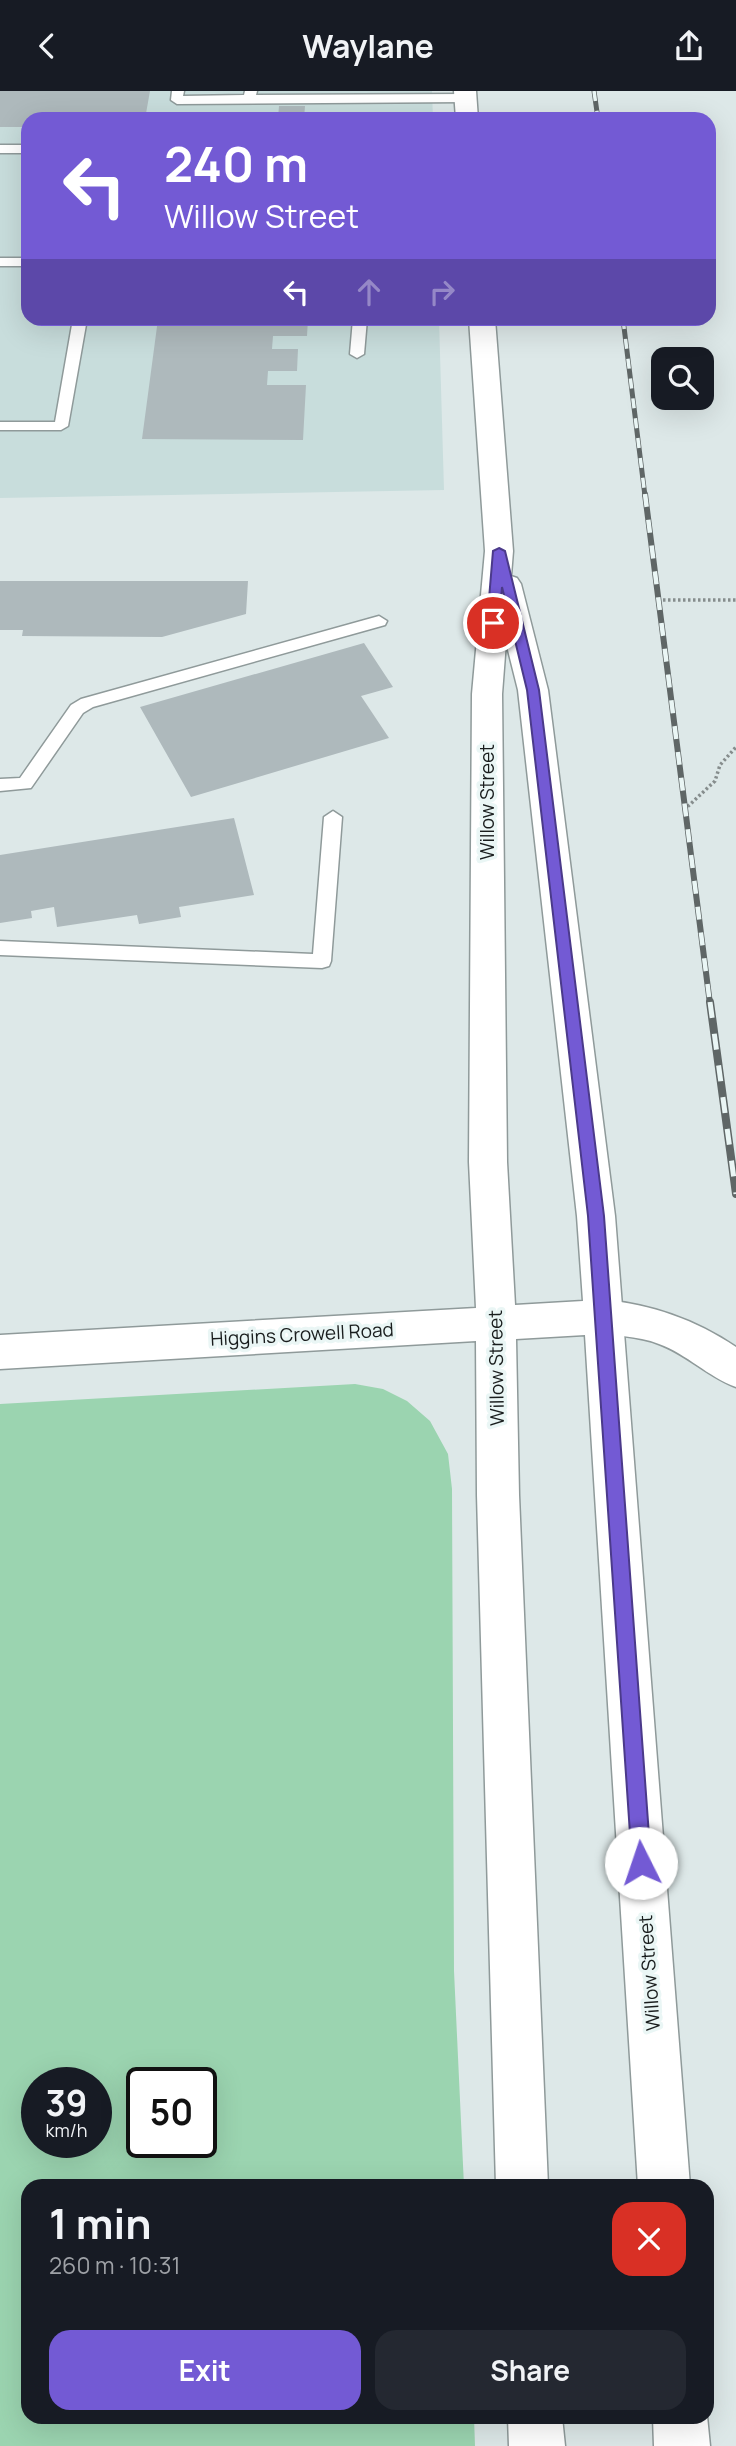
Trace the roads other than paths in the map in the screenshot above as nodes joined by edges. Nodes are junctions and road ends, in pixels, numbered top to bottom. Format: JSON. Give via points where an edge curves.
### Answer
{"nodes":[{"id":1,"x":251,"y":95,"type":"edge"},
{"id":2,"x":177,"y":100,"type":"edge"},
{"id":3,"x":466,"y":102,"type":"edge"},
{"id":4,"x":0,"y":149,"type":"edge"},
{"id":5,"x":21,"y":149,"type":"edge"},
{"id":6,"x":0,"y":262,"type":"edge"},
{"id":7,"x":21,"y":262,"type":"edge"},
{"id":8,"x":79,"y":326,"type":"edge"},
{"id":9,"x":359,"y":326,"type":"edge"},
{"id":10,"x":483,"y":326,"type":"edge"},
{"id":11,"x":357,"y":354,"type":"dead end"},
{"id":12,"x":0,"y":426,"type":"edge"},
{"id":13,"x":499,"y":551,"type":"junction"},
{"id":14,"x":379,"y":621,"type":"dead end"},
{"id":15,"x":0,"y":785,"type":"edge"},
{"id":16,"x":333,"y":817,"type":"dead end"},
{"id":17,"x":0,"y":948,"type":"edge"},
{"id":18,"x":603,"y":1317,"type":"junction"},
{"id":19,"x":496,"y":1322,"type":"junction"},
{"id":20,"x":0,"y":1352,"type":"edge"},
{"id":21,"x":736,"y":1370,"type":"edge"},
{"id":22,"x":522,"y":2179,"type":"edge"},
{"id":23,"x":664,"y":2179,"type":"edge"},
{"id":24,"x":536,"y":2424,"type":"edge"},
{"id":25,"x":680,"y":2424,"type":"edge"},
{"id":26,"x":537,"y":2446,"type":"edge"},
{"id":27,"x":682,"y":2446,"type":"edge"}],
"edges":[{"from":1,"to":2,"type":"lane"},
{"from":1,"to":3,"type":"lane"},
{"from":4,"to":5,"type":"lane"},
{"from":6,"to":7,"type":"lane"},
{"from":8,"to":12,"type":"lane","via":[[61,426]]},
{"from":9,"to":11,"type":"lane"},
{"from":10,"to":13,"type":"main road","name":"Willow Street"},
{"from":13,"to":18,"type":"main road","name":"Willow Street","via":[[533,690],[577,1039]]},
{"from":13,"to":19,"type":"main road","name":"Willow Street","via":[[487,694],[488,1162]]},
{"from":14,"to":15,"type":"lane","via":[[87,703],[77,709],[26,784]]},
{"from":16,"to":17,"type":"lane","via":[[322,961]]},
{"from":18,"to":19,"type":"main road","name":"Higgins Crowell Road"},
{"from":18,"to":21,"type":"main road","name":"Higgins Crowell Road","via":[[648,1322],[676,1332]]},
{"from":18,"to":23,"type":"main road","name":"Willow Street"},
{"from":19,"to":20,"type":"main road","name":"Higgins Crowell Road"},
{"from":19,"to":22,"type":"main road","name":"Willow Street"},
{"from":24,"to":26,"type":"main road"},
{"from":25,"to":27,"type":"main road"}]}
